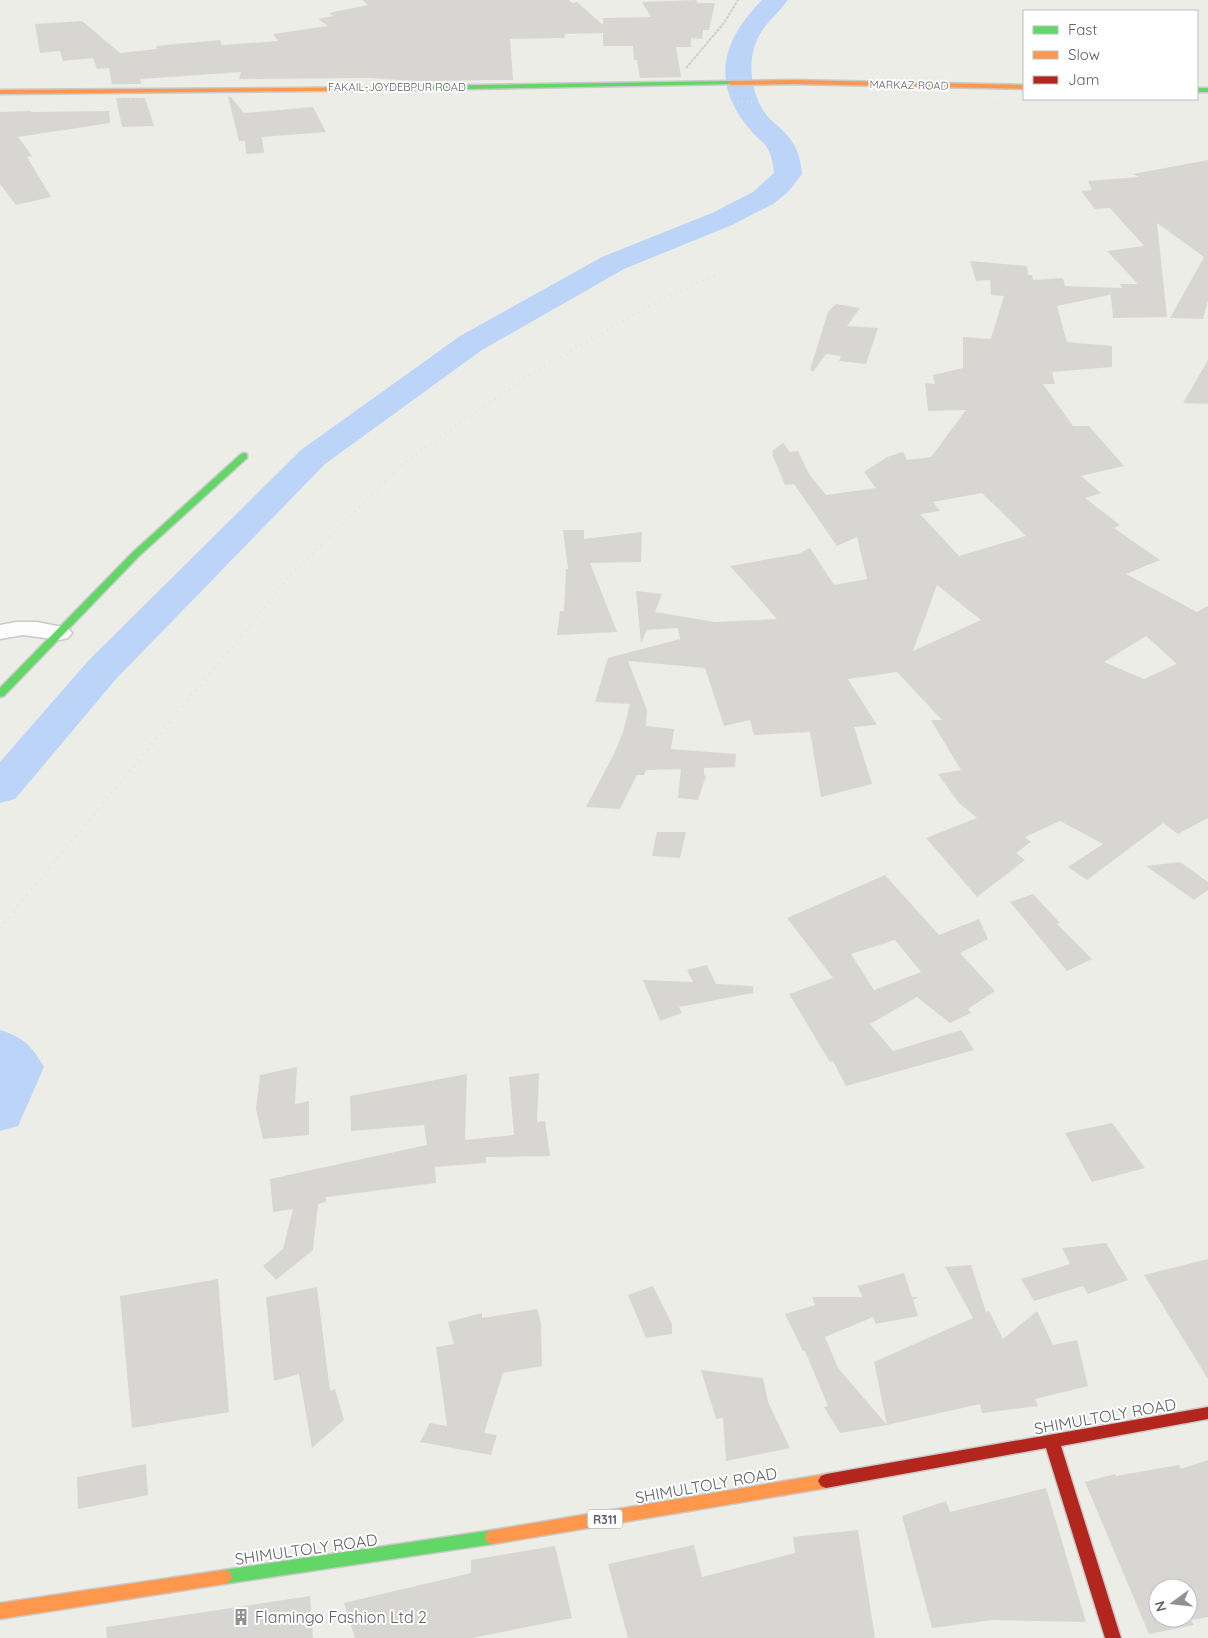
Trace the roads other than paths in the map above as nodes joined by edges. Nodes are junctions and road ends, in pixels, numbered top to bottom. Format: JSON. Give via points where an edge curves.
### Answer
{"nodes":[{"id":1,"x":793,"y":82,"type":"joint"},
{"id":2,"x":1023,"y":87,"type":"edge"},
{"id":3,"x":0,"y":92,"type":"edge"},
{"id":4,"x":244,"y":456,"type":"dead end"},
{"id":5,"x":0,"y":632,"type":"edge"},
{"id":6,"x":60,"y":633,"type":"junction"},
{"id":7,"x":0,"y":694,"type":"edge"},
{"id":8,"x":1208,"y":1413,"type":"edge"},
{"id":9,"x":1052,"y":1442,"type":"junction"},
{"id":10,"x":0,"y":1611,"type":"edge"},
{"id":11,"x":1113,"y":1638,"type":"edge"}],
"edges":[{"from":1,"to":2,"type":"street","name":"MARKAZ ROAD"},
{"from":1,"to":3,"type":"street","name":"FAKAIL-JOYDEBPUR ROAD"},
{"from":4,"to":6,"type":"street","via":[[136,554]]},
{"from":5,"to":6,"type":"street","via":[[33,627]]},
{"from":6,"to":7,"type":"street"},
{"from":8,"to":9,"type":"street","name":"SHIMULTOLY ROAD","number":"R311"},
{"from":9,"to":10,"type":"street","name":"SHIMULTOLY ROAD","number":"R311","via":[[521,1533]]},
{"from":9,"to":11,"type":"street"}]}
